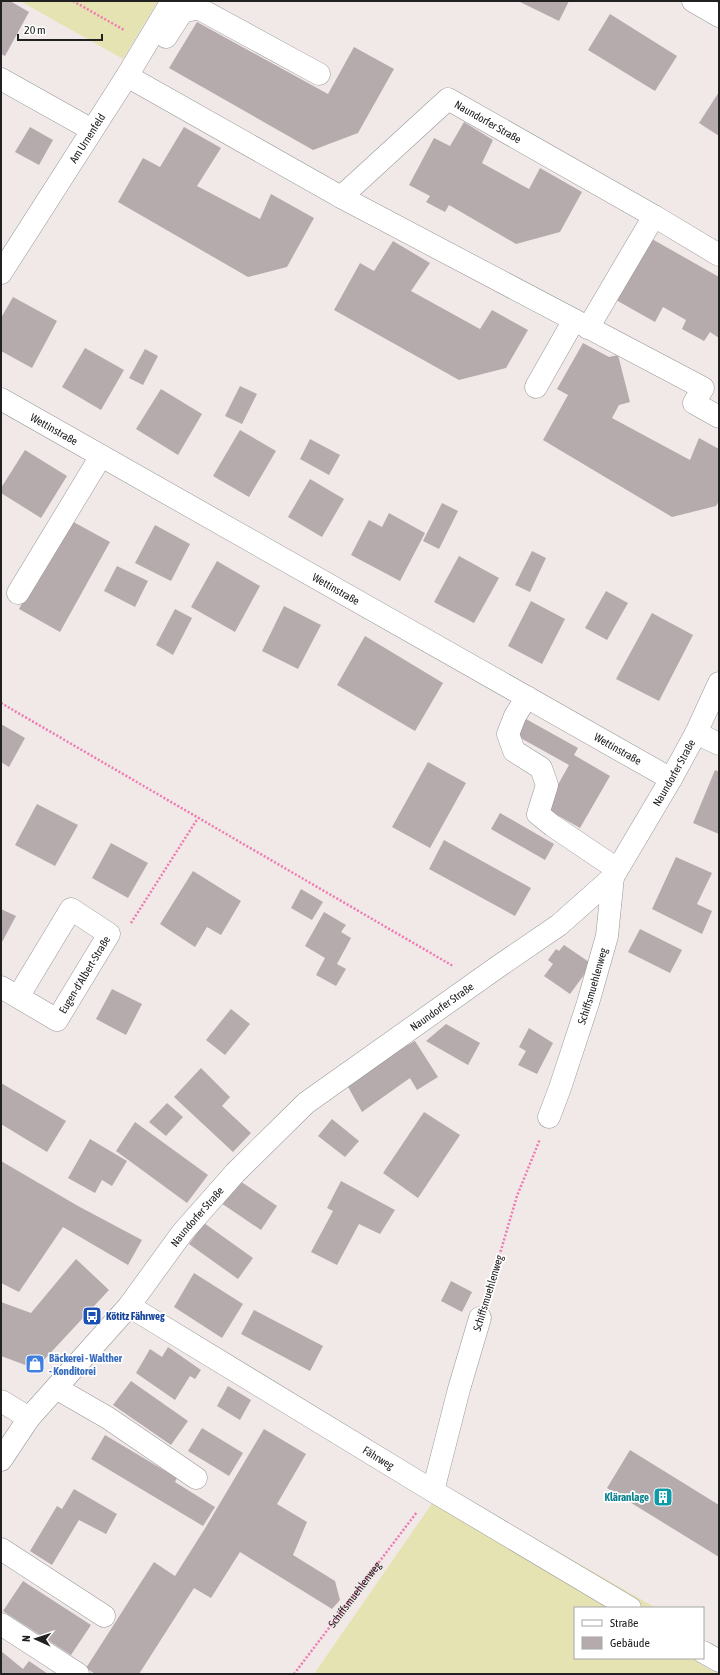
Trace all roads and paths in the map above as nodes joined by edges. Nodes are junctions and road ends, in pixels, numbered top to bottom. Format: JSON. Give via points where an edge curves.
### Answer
{"nodes":[{"id":1,"x":73,"y":1,"type":"edge"},
{"id":2,"x":172,"y":1,"type":"edge"},
{"id":3,"x":693,"y":1,"type":"edge"},
{"id":4,"x":719,"y":16,"type":"edge"},
{"id":5,"x":128,"y":32,"type":"dead end"},
{"id":6,"x":319,"y":74,"type":"dead end"},
{"id":7,"x":1,"y":79,"type":"edge"},
{"id":8,"x":132,"y":79,"type":"junction"},
{"id":9,"x":92,"y":130,"type":"junction"},
{"id":10,"x":341,"y":197,"type":"junction"},
{"id":11,"x":654,"y":216,"type":"junction"},
{"id":12,"x":719,"y":255,"type":"edge"},
{"id":13,"x":1,"y":274,"type":"edge"},
{"id":14,"x":581,"y":324,"type":"junction"},
{"id":15,"x":536,"y":387,"type":"dead end"},
{"id":16,"x":1,"y":398,"type":"edge"},
{"id":17,"x":719,"y":417,"type":"edge"},
{"id":18,"x":101,"y":456,"type":"junction"},
{"id":19,"x":18,"y":593,"type":"dead end"},
{"id":20,"x":719,"y":683,"type":"edge"},
{"id":21,"x":527,"y":697,"type":"junction"},
{"id":22,"x":1,"y":703,"type":"edge"},
{"id":23,"x":696,"y":733,"type":"junction"},
{"id":24,"x":719,"y":744,"type":"edge"},
{"id":25,"x":671,"y":779,"type":"junction"},
{"id":26,"x":198,"y":818,"type":"junction"},
{"id":27,"x":615,"y":873,"type":"junction"},
{"id":28,"x":109,"y":934,"type":"junction"},
{"id":29,"x":477,"y":982,"type":"junction"},
{"id":30,"x":9,"y":992,"type":"edge"},
{"id":31,"x":549,"y":1117,"type":"joint"},
{"id":32,"x":129,"y":1306,"type":"junction"},
{"id":33,"x":480,"y":1318,"type":"joint"},
{"id":34,"x":56,"y":1388,"type":"junction"},
{"id":35,"x":1,"y":1401,"type":"edge"},
{"id":36,"x":29,"y":1418,"type":"junction"},
{"id":37,"x":1,"y":1460,"type":"edge"},
{"id":38,"x":196,"y":1478,"type":"dead end"},
{"id":39,"x":434,"y":1491,"type":"junction"},
{"id":40,"x":1,"y":1549,"type":"edge"},
{"id":41,"x":628,"y":1607,"type":"edge"},
{"id":42,"x":104,"y":1616,"type":"dead end"},
{"id":43,"x":1,"y":1624,"type":"edge"},
{"id":44,"x":704,"y":1653,"type":"edge"},
{"id":45,"x":719,"y":1661,"type":"edge"},
{"id":46,"x":78,"y":1674,"type":"edge"},
{"id":47,"x":294,"y":1674,"type":"edge"}],
"edges":[{"from":1,"to":5,"type":"path"},
{"from":2,"to":8,"type":"street","name":"Am Urnenfeld"},
{"from":3,"to":4,"type":"street"},
{"from":6,"to":8,"type":"street","via":[[198,8],[182,12]]},
{"from":7,"to":9,"type":"street"},
{"from":8,"to":9,"type":"street","name":"Am Urnenfeld"},
{"from":8,"to":10,"type":"street"},
{"from":9,"to":13,"type":"street","name":"Am Urnenfeld"},
{"from":10,"to":11,"type":"street","name":"Naundorfer Straße","via":[[448,99]]},
{"from":10,"to":14,"type":"street"},
{"from":11,"to":12,"type":"street","name":"Naundorfer Straße"},
{"from":11,"to":14,"type":"street"},
{"from":14,"to":15,"type":"street"},
{"from":14,"to":17,"type":"street","via":[[702,388],[694,403]]},
{"from":16,"to":18,"type":"street","name":"Wettinstraße"},
{"from":18,"to":19,"type":"street"},
{"from":18,"to":21,"type":"street","name":"Wettinstraße"},
{"from":20,"to":23,"type":"street","name":"Naundorfer Straße"},
{"from":21,"to":25,"type":"street","name":"Wettinstraße"},
{"from":21,"to":27,"type":"street","via":[[508,734],[514,751],[541,768],[547,785],[538,814]]},
{"from":22,"to":26,"type":"path"},
{"from":23,"to":24,"type":"street"},
{"from":23,"to":25,"type":"street","name":"Naundorfer Straße"},
{"from":25,"to":27,"type":"street","name":"Naundorfer Straße"},
{"from":26,"to":28,"type":"path","via":[[131,924]]},
{"from":26,"to":29,"type":"path"},
{"from":27,"to":29,"type":"street","name":"Naundorfer Straße","via":[[559,925]]},
{"from":27,"to":31,"type":"street","name":"Schiffsmuehlenweg","via":[[607,936],[588,1003]]},
{"from":28,"to":30,"type":"street","name":"Eugen-d'Albert-Straße","via":[[71,909]]},
{"from":28,"to":30,"type":"street","name":"Eugen-d'Albert-Straße","via":[[57,1020]]},
{"from":29,"to":32,"type":"street","name":"Naundorfer Straße","via":[[306,1103],[235,1173],[182,1233]]},
{"from":31,"to":33,"type":"path","name":"Schiffsmuehlenweg","via":[[517,1196]]},
{"from":32,"to":34,"type":"street","name":"Naundorfer Straße"},
{"from":32,"to":39,"type":"street","name":"Fährweg"},
{"from":33,"to":39,"type":"street","name":"Schiffsmuehlenweg","via":[[459,1389]]},
{"from":34,"to":36,"type":"street","name":"Naundorfer Straße"},
{"from":34,"to":38,"type":"street","via":[[108,1418]]},
{"from":35,"to":36,"type":"street"},
{"from":36,"to":37,"type":"street","name":"Naundorfer Straße"},
{"from":39,"to":41,"type":"street","name":"Fährweg"},
{"from":39,"to":47,"type":"path","name":"Schiffsmuehlenweg"},
{"from":40,"to":42,"type":"street"},
{"from":43,"to":46,"type":"street"},
{"from":44,"to":45,"type":"street"}]}
